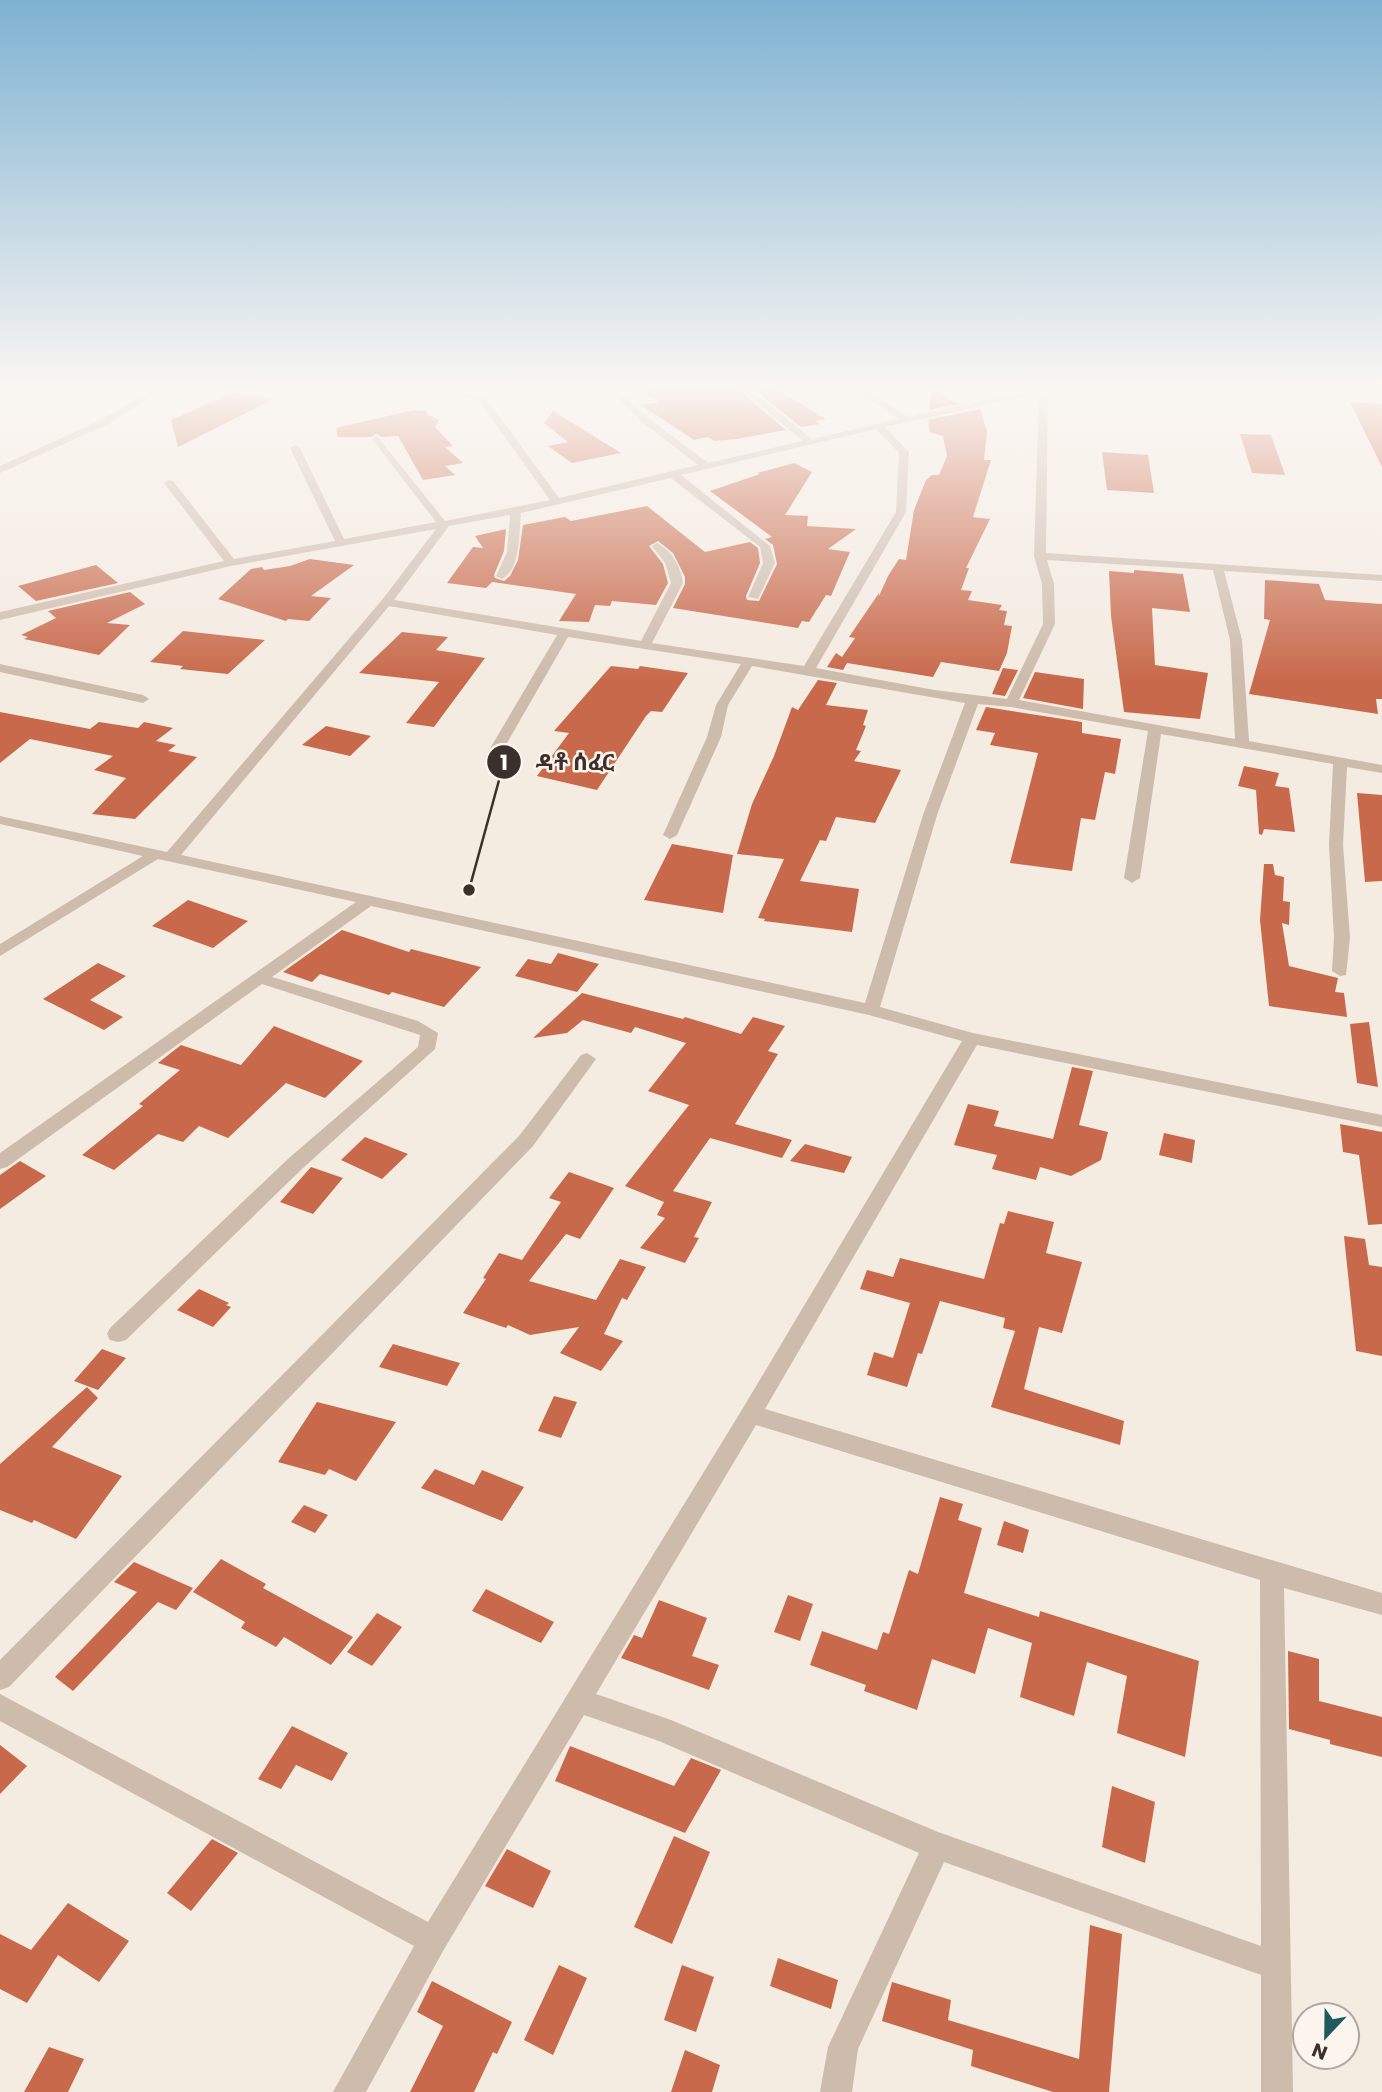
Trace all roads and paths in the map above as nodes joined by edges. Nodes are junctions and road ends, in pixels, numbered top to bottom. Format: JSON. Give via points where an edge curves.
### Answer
{"nodes":[{"id":1,"x":170,"y":485,"type":"edge"},
{"id":2,"x":313,"y":485,"type":"edge"},
{"id":3,"x":412,"y":485,"type":"edge"},
{"id":4,"x":544,"y":485,"type":"edge"},
{"id":5,"x":632,"y":485,"type":"edge"},
{"id":6,"x":686,"y":485,"type":"edge"},
{"id":7,"x":902,"y":485,"type":"edge"},
{"id":8,"x":1042,"y":485,"type":"edge"},
{"id":9,"x":557,"y":502,"type":"junction"},
{"id":10,"x":516,"y":511,"type":"junction"},
{"id":11,"x":444,"y":526,"type":"junction"},
{"id":12,"x":341,"y":543,"type":"junction"},
{"id":13,"x":657,"y":546,"type":"dead end"},
{"id":14,"x":1040,"y":556,"type":"junction"},
{"id":15,"x":231,"y":564,"type":"junction"},
{"id":16,"x":1218,"y":568,"type":"junction"},
{"id":17,"x":502,"y":576,"type":"dead end"},
{"id":18,"x":1382,"y":578,"type":"edge"},
{"id":19,"x":754,"y":597,"type":"dead end"},
{"id":20,"x":386,"y":602,"type":"junction"},
{"id":21,"x":0,"y":616,"type":"edge"},
{"id":22,"x":564,"y":634,"type":"junction"},
{"id":23,"x":645,"y":647,"type":"junction"},
{"id":24,"x":748,"y":662,"type":"junction"},
{"id":25,"x":0,"y":668,"type":"edge"},
{"id":26,"x":808,"y":670,"type":"junction"},
{"id":27,"x":143,"y":699,"type":"dead end"},
{"id":28,"x":972,"y":702,"type":"junction"},
{"id":29,"x":1011,"y":703,"type":"junction"},
{"id":30,"x":1155,"y":730,"type":"junction"},
{"id":31,"x":1242,"y":744,"type":"junction"},
{"id":32,"x":492,"y":757,"type":"dead end"},
{"id":33,"x":1340,"y":762,"type":"junction"},
{"id":34,"x":1382,"y":769,"type":"edge"},
{"id":35,"x":0,"y":820,"type":"edge"},
{"id":36,"x":670,"y":835,"type":"dead end"},
{"id":37,"x":162,"y":857,"type":"junction"},
{"id":38,"x":1132,"y":878,"type":"dead end"},
{"id":39,"x":369,"y":900,"type":"junction"},
{"id":40,"x":0,"y":951,"type":"edge"},
{"id":41,"x":1340,"y":971,"type":"dead end"},
{"id":42,"x":259,"y":978,"type":"junction"},
{"id":43,"x":871,"y":1010,"type":"junction"},
{"id":44,"x":971,"y":1038,"type":"junction"},
{"id":45,"x":587,"y":1059,"type":"dead end"},
{"id":46,"x":1382,"y":1121,"type":"edge"},
{"id":47,"x":0,"y":1162,"type":"edge"},
{"id":48,"x":118,"y":1334,"type":"dead end"},
{"id":49,"x":751,"y":1414,"type":"junction"},
{"id":50,"x":1272,"y":1573,"type":"junction"},
{"id":51,"x":1382,"y":1604,"type":"edge"},
{"id":52,"x":0,"y":1678,"type":"edge"},
{"id":53,"x":580,"y":1701,"type":"junction"},
{"id":54,"x":0,"y":1707,"type":"edge"},
{"id":55,"x":937,"y":1846,"type":"junction"},
{"id":56,"x":433,"y":1941,"type":"junction"},
{"id":57,"x":1277,"y":1966,"type":"junction"},
{"id":58,"x":349,"y":2092,"type":"edge"},
{"id":59,"x":836,"y":2092,"type":"edge"},
{"id":60,"x":1277,"y":2092,"type":"edge"}],
"edges":[{"from":1,"to":15,"type":"street"},
{"from":2,"to":12,"type":"street"},
{"from":3,"to":11,"type":"street"},
{"from":4,"to":9,"type":"street"},
{"from":5,"to":9,"type":"street"},
{"from":6,"to":19,"type":"street","via":[[765,546],[769,563]]},
{"from":7,"to":26,"type":"street","via":[[901,512]]},
{"from":8,"to":14,"type":"street"},
{"from":9,"to":10,"type":"street"},
{"from":10,"to":11,"type":"street"},
{"from":10,"to":17,"type":"street","via":[[512,552]]},
{"from":11,"to":12,"type":"street"},
{"from":11,"to":20,"type":"street"},
{"from":12,"to":15,"type":"street"},
{"from":13,"to":23,"type":"street","via":[[669,559],[677,583]]},
{"from":14,"to":16,"type":"street"},
{"from":14,"to":29,"type":"street","via":[[1048,584],[1049,624]]},
{"from":15,"to":21,"type":"street"},
{"from":16,"to":18,"type":"street"},
{"from":16,"to":31,"type":"street","via":[[1236,639]]},
{"from":20,"to":22,"type":"street"},
{"from":20,"to":37,"type":"street"},
{"from":22,"to":23,"type":"street"},
{"from":22,"to":32,"type":"street"},
{"from":23,"to":24,"type":"street"},
{"from":24,"to":26,"type":"street"},
{"from":24,"to":36,"type":"street","via":[[722,705],[714,737]]},
{"from":25,"to":27,"type":"street"},
{"from":26,"to":28,"type":"street"},
{"from":28,"to":29,"type":"street"},
{"from":28,"to":43,"type":"street","via":[[930,815]]},
{"from":29,"to":30,"type":"street"},
{"from":30,"to":31,"type":"street"},
{"from":30,"to":38,"type":"street"},
{"from":31,"to":33,"type":"street"},
{"from":33,"to":34,"type":"street"},
{"from":33,"to":41,"type":"street","via":[[1336,845]]},
{"from":35,"to":37,"type":"street"},
{"from":37,"to":39,"type":"street"},
{"from":37,"to":40,"type":"street"},
{"from":39,"to":42,"type":"street"},
{"from":39,"to":43,"type":"street"},
{"from":42,"to":47,"type":"street"},
{"from":42,"to":48,"type":"street","via":[[412,1025],[429,1033],[426,1049],[296,1163]]},
{"from":43,"to":44,"type":"street"},
{"from":44,"to":46,"type":"street"},
{"from":44,"to":49,"type":"street"},
{"from":45,"to":52,"type":"street","via":[[526,1141]]},
{"from":49,"to":50,"type":"street"},
{"from":49,"to":53,"type":"street"},
{"from":50,"to":51,"type":"street"},
{"from":50,"to":57,"type":"street"},
{"from":53,"to":55,"type":"street","via":[[662,1729]]},
{"from":53,"to":56,"type":"street"},
{"from":54,"to":56,"type":"street"},
{"from":55,"to":57,"type":"street"},
{"from":55,"to":59,"type":"street","via":[[843,2047]]},
{"from":56,"to":58,"type":"street"},
{"from":57,"to":60,"type":"street"}]}
